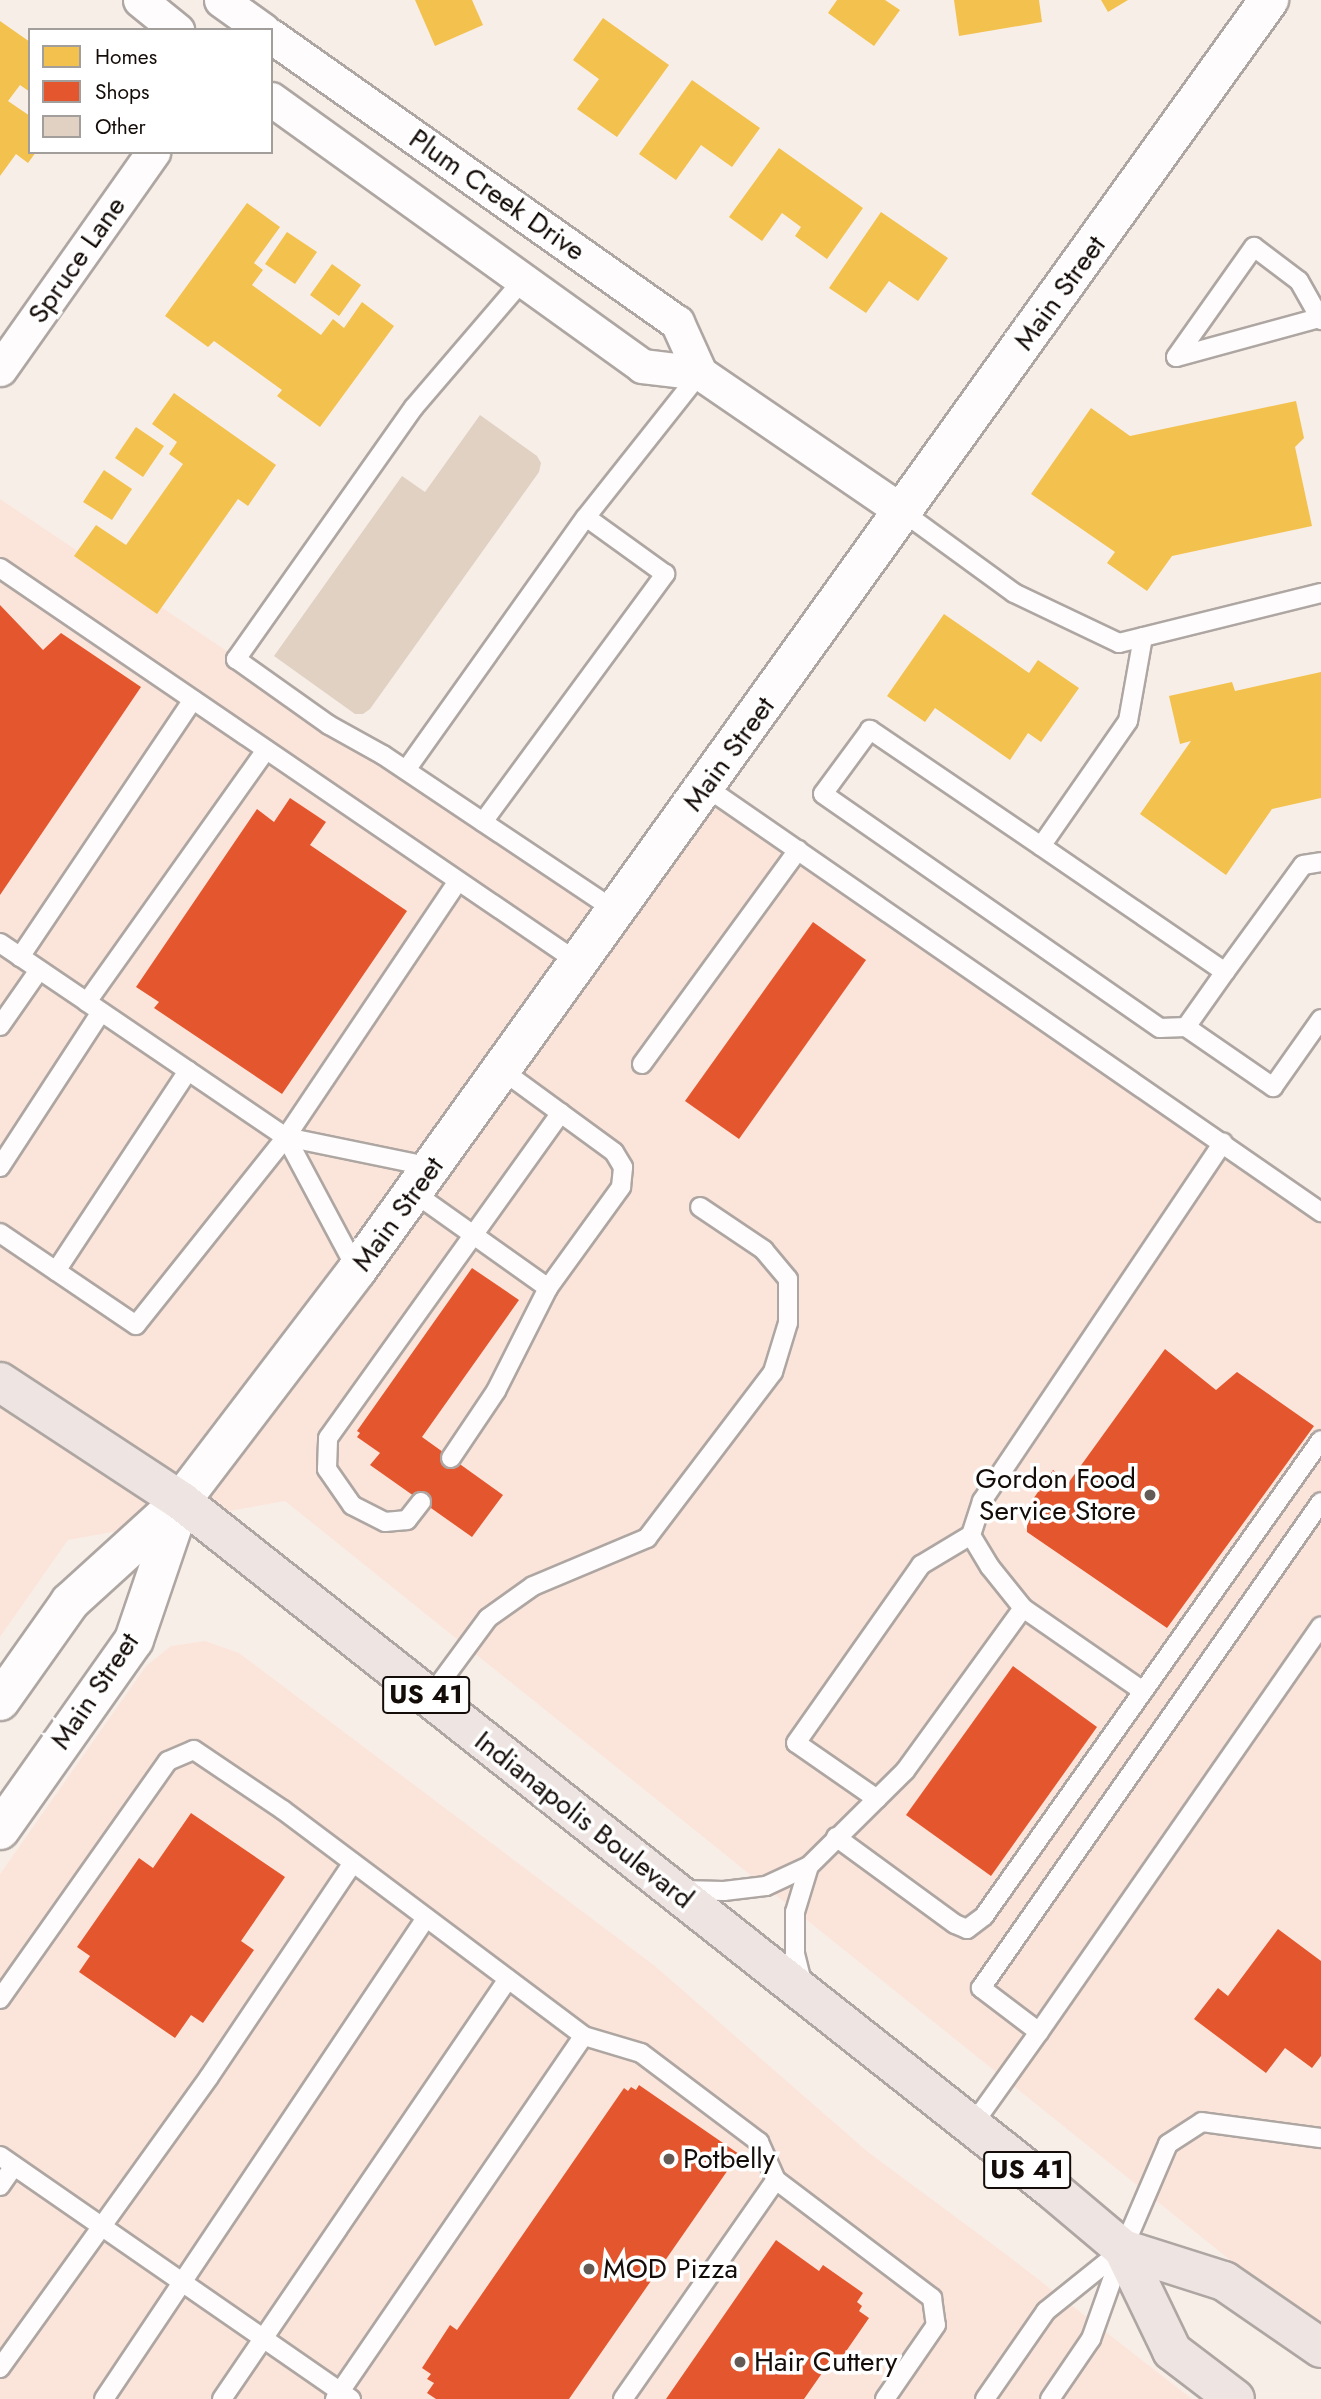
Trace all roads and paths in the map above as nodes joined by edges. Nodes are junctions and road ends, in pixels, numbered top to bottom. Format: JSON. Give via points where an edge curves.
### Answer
{"nodes":[{"id":1,"x":140,"y":0,"type":"edge"},
{"id":2,"x":211,"y":0,"type":"edge"},
{"id":3,"x":221,"y":0,"type":"edge"},
{"id":4,"x":1269,"y":0,"type":"edge"},
{"id":5,"x":175,"y":28,"type":"edge"},
{"id":6,"x":214,"y":28,"type":"edge"},
{"id":7,"x":260,"y":28,"type":"edge"},
{"id":8,"x":273,"y":37,"type":"edge"},
{"id":9,"x":273,"y":100,"type":"edge"},
{"id":10,"x":152,"y":154,"type":"edge"},
{"id":11,"x":523,"y":280,"type":"junction"},
{"id":12,"x":1320,"y":319,"type":"edge"},
{"id":13,"x":0,"y":369,"type":"edge"},
{"id":14,"x":700,"y":373,"type":"junction"},
{"id":15,"x":903,"y":512,"type":"junction"},
{"id":16,"x":586,"y":517,"type":"junction"},
{"id":17,"x":0,"y":568,"type":"edge"},
{"id":18,"x":1321,"y":593,"type":"edge"},
{"id":19,"x":1143,"y":637,"type":"junction"},
{"id":20,"x":193,"y":700,"type":"junction"},
{"id":21,"x":266,"y":750,"type":"junction"},
{"id":22,"x":406,"y":770,"type":"junction"},
{"id":23,"x":706,"y":787,"type":"junction"},
{"id":24,"x":483,"y":821,"type":"junction"},
{"id":25,"x":1041,"y":846,"type":"junction"},
{"id":26,"x":797,"y":850,"type":"junction"},
{"id":27,"x":1321,"y":862,"type":"edge"},
{"id":28,"x":458,"y":881,"type":"junction"},
{"id":29,"x":616,"y":911,"type":"junction"},
{"id":30,"x":0,"y":943,"type":"edge"},
{"id":31,"x":20,"y":957,"type":"junction"},
{"id":32,"x":579,"y":963,"type":"junction"},
{"id":33,"x":39,"y":970,"type":"junction"},
{"id":34,"x":1225,"y":972,"type":"junction"},
{"id":35,"x":94,"y":1007,"type":"junction"},
{"id":36,"x":1321,"y":1018,"type":"edge"},
{"id":37,"x":0,"y":1026,"type":"edge"},
{"id":38,"x":1186,"y":1027,"type":"junction"},
{"id":39,"x":642,"y":1064,"type":"dead end"},
{"id":40,"x":502,"y":1070,"type":"junction"},
{"id":41,"x":188,"y":1071,"type":"junction"},
{"id":42,"x":561,"y":1113,"type":"junction"},
{"id":43,"x":286,"y":1136,"type":"junction"},
{"id":44,"x":1223,"y":1142,"type":"junction"},
{"id":45,"x":0,"y":1167,"type":"edge"},
{"id":46,"x":422,"y":1180,"type":"junction"},
{"id":47,"x":700,"y":1207,"type":"dead end"},
{"id":48,"x":1321,"y":1212,"type":"edge"},
{"id":49,"x":0,"y":1233,"type":"edge"},
{"id":50,"x":475,"y":1236,"type":"junction"},
{"id":51,"x":357,"y":1270,"type":"junction"},
{"id":52,"x":56,"y":1271,"type":"junction"},
{"id":53,"x":548,"y":1288,"type":"junction"},
{"id":54,"x":0,"y":1382,"type":"edge"},
{"id":55,"x":1321,"y":1440,"type":"edge"},
{"id":56,"x":451,"y":1458,"type":"dead end"},
{"id":57,"x":181,"y":1501,"type":"junction"},
{"id":58,"x":421,"y":1502,"type":"dead end"},
{"id":59,"x":1321,"y":1502,"type":"edge"},
{"id":60,"x":971,"y":1535,"type":"junction"},
{"id":61,"x":1023,"y":1608,"type":"junction"},
{"id":62,"x":1321,"y":1626,"type":"edge"},
{"id":63,"x":1143,"y":1691,"type":"junction"},
{"id":64,"x":429,"y":1698,"type":"junction"},
{"id":65,"x":0,"y":1701,"type":"edge"},
{"id":66,"x":877,"y":1799,"type":"junction"},
{"id":67,"x":0,"y":1830,"type":"edge"},
{"id":68,"x":836,"y":1837,"type":"junction"},
{"id":69,"x":353,"y":1863,"type":"junction"},
{"id":70,"x":809,"y":1866,"type":"junction"},
{"id":71,"x":671,"y":1889,"type":"junction"},
{"id":72,"x":426,"y":1918,"type":"junction"},
{"id":73,"x":508,"y":1979,"type":"junction"},
{"id":74,"x":805,"y":1995,"type":"junction"},
{"id":75,"x":0,"y":1999,"type":"edge"},
{"id":76,"x":1039,"y":2032,"type":"junction"},
{"id":77,"x":584,"y":2036,"type":"junction"},
{"id":78,"x":971,"y":2127,"type":"junction"},
{"id":79,"x":1321,"y":2138,"type":"edge"},
{"id":80,"x":7,"y":2161,"type":"edge"},
{"id":81,"x":776,"y":2180,"type":"junction"},
{"id":82,"x":0,"y":2186,"type":"edge"},
{"id":83,"x":100,"y":2226,"type":"junction"},
{"id":84,"x":1123,"y":2249,"type":"junction"},
{"id":85,"x":184,"y":2283,"type":"junction"},
{"id":86,"x":263,"y":2338,"type":"junction"},
{"id":87,"x":1321,"y":2348,"type":"edge"},
{"id":88,"x":0,"y":2368,"type":"edge"},
{"id":89,"x":342,"y":2397,"type":"edge"},
{"id":90,"x":104,"y":2399,"type":"edge"},
{"id":91,"x":222,"y":2399,"type":"edge"},
{"id":92,"x":623,"y":2399,"type":"edge"},
{"id":93,"x":885,"y":2399,"type":"edge"},
{"id":94,"x":985,"y":2399,"type":"edge"},
{"id":95,"x":1050,"y":2399,"type":"edge"},
{"id":96,"x":1235,"y":2399,"type":"edge"}],
"edges":[{"from":1,"to":5,"type":"street"},
{"from":2,"to":6,"type":"street"},
{"from":3,"to":7,"type":"street"},
{"from":4,"to":15,"type":"street","name":"Main Street"},
{"from":8,"to":14,"type":"street","name":"Plum Creek Drive","via":[[677,322]]},
{"from":9,"to":11,"type":"street","name":"Plum Creek Drive"},
{"from":10,"to":13,"type":"street","name":"Spruce Lane"},
{"from":11,"to":14,"type":"street","name":"Plum Creek Drive","via":[[642,366]]},
{"from":11,"to":22,"type":"lane","via":[[414,407],[236,659],[330,725]]},
{"from":12,"to":12,"type":"lane","via":[[1299,281],[1254,247],[1176,357]]},
{"from":14,"to":15,"type":"street","name":"Plum Creek Drive"},
{"from":14,"to":16,"type":"lane"},
{"from":15,"to":19,"type":"lane","via":[[1014,593],[1119,643]]},
{"from":15,"to":23,"type":"street","name":"Main Street"},
{"from":16,"to":22,"type":"lane"},
{"from":16,"to":24,"type":"lane","via":[[664,574]]},
{"from":17,"to":20,"type":"lane"},
{"from":18,"to":19,"type":"lane"},
{"from":19,"to":25,"type":"lane","via":[[1128,720]]},
{"from":20,"to":21,"type":"lane"},
{"from":20,"to":31,"type":"lane"},
{"from":21,"to":28,"type":"lane"},
{"from":21,"to":35,"type":"lane"},
{"from":22,"to":24,"type":"lane"},
{"from":23,"to":26,"type":"lane"},
{"from":23,"to":29,"type":"street","name":"Main Street"},
{"from":24,"to":29,"type":"lane"},
{"from":25,"to":34,"type":"lane"},
{"from":25,"to":38,"type":"lane","via":[[870,730],[823,794],[1160,1028]]},
{"from":26,"to":39,"type":"lane"},
{"from":26,"to":44,"type":"lane"},
{"from":27,"to":34,"type":"lane","via":[[1303,865]]},
{"from":28,"to":32,"type":"lane"},
{"from":28,"to":43,"type":"lane"},
{"from":29,"to":32,"type":"street","name":"Main Street"},
{"from":30,"to":31,"type":"lane"},
{"from":31,"to":33,"type":"lane"},
{"from":32,"to":40,"type":"street","name":"Main Street"},
{"from":33,"to":35,"type":"lane"},
{"from":33,"to":37,"type":"lane"},
{"from":34,"to":38,"type":"lane"},
{"from":35,"to":41,"type":"lane"},
{"from":35,"to":45,"type":"lane"},
{"from":36,"to":38,"type":"lane","via":[[1273,1087]]},
{"from":40,"to":42,"type":"lane"},
{"from":40,"to":46,"type":"street","name":"Main Street"},
{"from":41,"to":43,"type":"lane"},
{"from":41,"to":52,"type":"lane"},
{"from":42,"to":50,"type":"lane"},
{"from":42,"to":53,"type":"lane","via":[[614,1152],[623,1167],[621,1187]]},
{"from":43,"to":46,"type":"lane"},
{"from":43,"to":51,"type":"lane"},
{"from":43,"to":52,"type":"lane","via":[[136,1325]]},
{"from":44,"to":48,"type":"lane"},
{"from":44,"to":60,"type":"lane","via":[[982,1502]]},
{"from":46,"to":50,"type":"lane"},
{"from":46,"to":51,"type":"street","name":"Main Street"},
{"from":47,"to":64,"type":"lane","via":[[764,1250],[788,1279],[788,1323],[773,1372],[647,1538],[533,1586],[488,1618]]},
{"from":49,"to":52,"type":"lane"},
{"from":50,"to":53,"type":"lane"},
{"from":50,"to":58,"type":"lane","via":[[328,1438],[327,1469],[352,1505],[385,1522],[407,1520]]},
{"from":51,"to":57,"type":"street","name":"Main Street"},
{"from":53,"to":56,"type":"lane","via":[[496,1391]]},
{"from":54,"to":57,"type":"highway","name":"Indianapolis Boulevard","number":"US 41"},
{"from":55,"to":63,"type":"lane"},
{"from":57,"to":64,"type":"highway","name":"Indianapolis Boulevard","number":"US 41"},
{"from":57,"to":65,"type":"street","name":"Main Street","via":[[70,1602]]},
{"from":57,"to":67,"type":"street","name":"Main Street","via":[[134,1640]]},
{"from":59,"to":76,"type":"lane","via":[[981,1988]]},
{"from":60,"to":61,"type":"lane"},
{"from":60,"to":66,"type":"lane","via":[[921,1565],[796,1744]]},
{"from":61,"to":63,"type":"lane"},
{"from":61,"to":66,"type":"lane","via":[[905,1771]]},
{"from":62,"to":76,"type":"lane"},
{"from":63,"to":68,"type":"lane","via":[[984,1916],[967,1929]]},
{"from":64,"to":71,"type":"highway","name":"Indianapolis Boulevard","number":"US 41"},
{"from":66,"to":68,"type":"lane"},
{"from":68,"to":70,"type":"lane"},
{"from":69,"to":72,"type":"lane"},
{"from":69,"to":75,"type":"lane","via":[[194,1750],[168,1761]]},
{"from":69,"to":83,"type":"lane"},
{"from":70,"to":71,"type":"lane","via":[[766,1886],[724,1891]]},
{"from":70,"to":74,"type":"lane","via":[[795,1912],[795,1954]]},
{"from":71,"to":74,"type":"highway","name":"Indianapolis Boulevard","number":"US 41"},
{"from":72,"to":73,"type":"lane"},
{"from":72,"to":85,"type":"lane"},
{"from":73,"to":77,"type":"lane"},
{"from":73,"to":86,"type":"lane"},
{"from":74,"to":78,"type":"highway","name":"Indianapolis Boulevard","number":"US 41"},
{"from":76,"to":78,"type":"lane"},
{"from":77,"to":81,"type":"lane","via":[[641,2053],[759,2142]]},
{"from":77,"to":89,"type":"lane"},
{"from":78,"to":84,"type":"highway","name":"Indianapolis Boulevard","number":"US 41"},
{"from":79,"to":84,"type":"lane","via":[[1202,2122],[1168,2144]]},
{"from":80,"to":82,"type":"lane"},
{"from":80,"to":83,"type":"lane"},
{"from":81,"to":92,"type":"lane"},
{"from":81,"to":93,"type":"lane","via":[[932,2298],[936,2326]]},
{"from":83,"to":85,"type":"lane"},
{"from":83,"to":88,"type":"lane"},
{"from":84,"to":87,"type":"highway","name":"Indianapolis Boulevard","number":"US 41","via":[[1224,2281]]},
{"from":84,"to":94,"type":"lane","via":[[1046,2311]]},
{"from":84,"to":95,"type":"lane","via":[[1091,2339]]},
{"from":84,"to":96,"type":"highway","name":"Indianapolis Boulevard","number":"US 41","via":[[1172,2351]]},
{"from":85,"to":86,"type":"lane"},
{"from":85,"to":90,"type":"lane"},
{"from":86,"to":89,"type":"lane"},
{"from":86,"to":91,"type":"lane"}]}
